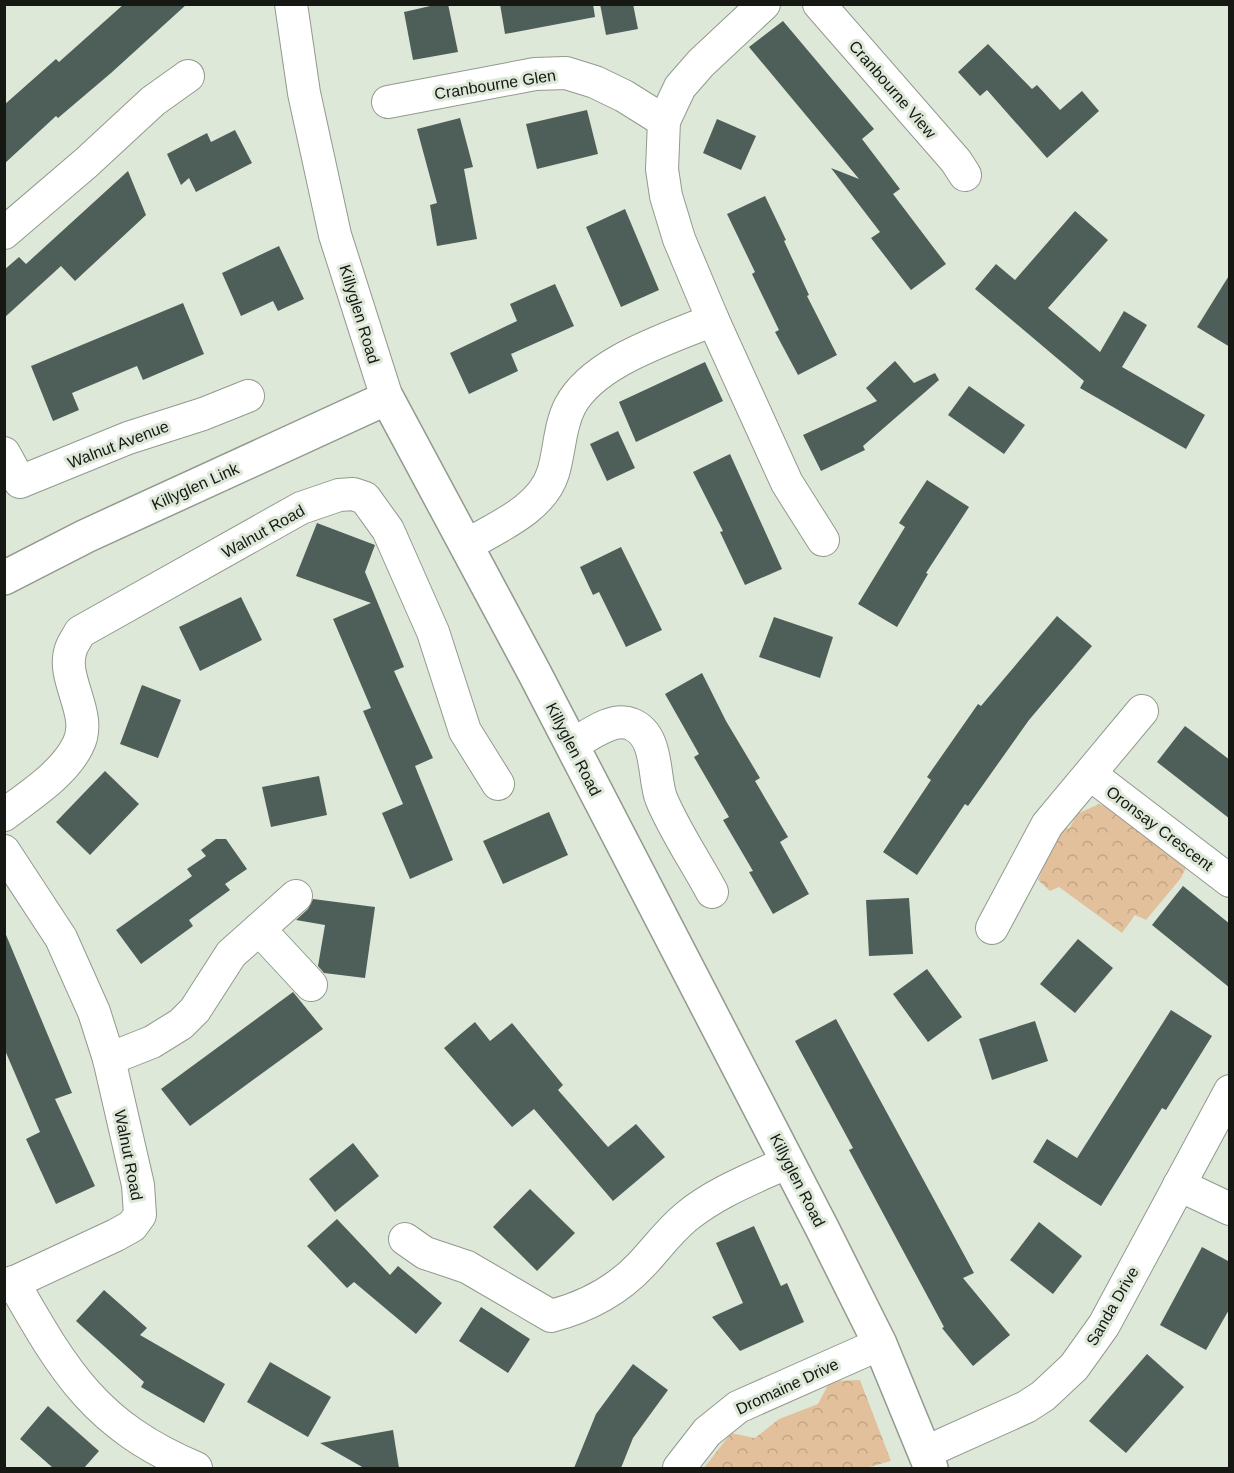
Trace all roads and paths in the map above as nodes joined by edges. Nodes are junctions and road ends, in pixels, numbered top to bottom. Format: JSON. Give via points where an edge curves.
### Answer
{"nodes":[{"id":1,"x":291,"y":4,"type":"edge"},
{"id":2,"x":764,"y":4,"type":"edge"},
{"id":3,"x":819,"y":4,"type":"edge"},
{"id":4,"x":188,"y":76,"type":"dead end"},
{"id":5,"x":387,"y":102,"type":"dead end"},
{"id":6,"x":664,"y":121,"type":"junction"},
{"id":7,"x":965,"y":175,"type":"dead end"},
{"id":8,"x":4,"y":233,"type":"edge"},
{"id":9,"x":712,"y":320,"type":"junction"},
{"id":10,"x":248,"y":396,"type":"dead end"},
{"id":11,"x":387,"y":398,"type":"junction"},
{"id":12,"x":4,"y":453,"type":"edge"},
{"id":13,"x":823,"y":540,"type":"dead end"},
{"id":14,"x":467,"y":544,"type":"junction"},
{"id":15,"x":4,"y":578,"type":"edge"},
{"id":16,"x":1142,"y":711,"type":"dead end"},
{"id":17,"x":572,"y":745,"type":"junction"},
{"id":18,"x":1090,"y":774,"type":"junction"},
{"id":19,"x":498,"y":784,"type":"dead end"},
{"id":20,"x":4,"y":815,"type":"edge"},
{"id":21,"x":4,"y":851,"type":"edge"},
{"id":22,"x":1230,"y":881,"type":"edge"},
{"id":23,"x":712,"y":892,"type":"dead end"},
{"id":24,"x":296,"y":896,"type":"dead end"},
{"id":25,"x":992,"y":928,"type":"dead end"},
{"id":26,"x":259,"y":929,"type":"junction"},
{"id":27,"x":311,"y":985,"type":"dead end"},
{"id":28,"x":109,"y":1059,"type":"junction"},
{"id":29,"x":1230,"y":1091,"type":"edge"},
{"id":30,"x":788,"y":1162,"type":"junction"},
{"id":31,"x":1179,"y":1185,"type":"junction"},
{"id":32,"x":1230,"y":1209,"type":"edge"},
{"id":33,"x":405,"y":1239,"type":"dead end"},
{"id":34,"x":9,"y":1285,"type":"edge"},
{"id":35,"x":880,"y":1344,"type":"junction"},
{"id":36,"x":928,"y":1460,"type":"edge"},
{"id":37,"x":196,"y":1468,"type":"edge"},
{"id":38,"x":679,"y":1468,"type":"edge"}],
"edges":[{"from":1,"to":11,"type":"street","name":"Killyglen Road","via":[[304,93],[335,235]]},
{"from":2,"to":6,"type":"street","via":[[680,87]]},
{"from":3,"to":7,"type":"street","name":"Cranbourne View"},
{"from":4,"to":8,"type":"street","via":[[153,101]]},
{"from":5,"to":6,"type":"street","name":"Cranbourne Glen","via":[[535,74],[566,73],[624,96]]},
{"from":6,"to":9,"type":"street","via":[[662,169],[666,196]]},
{"from":9,"to":13,"type":"street","via":[[787,483]]},
{"from":9,"to":14,"type":"street","via":[[639,350],[583,388],[561,428],[553,473],[540,496],[513,518]]},
{"from":10,"to":12,"type":"street","name":"Walnut Avenue","via":[[128,438],[20,482]]},
{"from":11,"to":14,"type":"street","name":"Killyglen Road"},
{"from":11,"to":15,"type":"street","name":"Killyglen Link","via":[[106,526]]},
{"from":14,"to":17,"type":"street","name":"Killyglen Road"},
{"from":16,"to":18,"type":"street","name":"Oronsay Crescent"},
{"from":17,"to":23,"type":"street","via":[[614,722],[631,724],[643,733],[653,755],[661,798]]},
{"from":17,"to":30,"type":"street","name":"Killyglen Road"},
{"from":18,"to":22,"type":"street","name":"Oronsay Crescent"},
{"from":18,"to":25,"type":"street","name":"Oronsay Crescent","via":[[1047,825]]},
{"from":19,"to":20,"type":"street","name":"Walnut Road","via":[[465,731],[433,632],[388,530],[365,498],[353,494],[301,508],[80,633],[69,661],[82,718],[80,742],[67,763]]},
{"from":21,"to":28,"type":"street","name":"Walnut Road","via":[[61,938],[94,1012]]},
{"from":24,"to":26,"type":"street"},
{"from":26,"to":27,"type":"street"},
{"from":26,"to":28,"type":"street","via":[[225,961],[195,1010],[181,1024],[152,1042]]},
{"from":28,"to":34,"type":"street","name":"Walnut Road","via":[[138,1185],[140,1215],[132,1226],[116,1235]]},
{"from":29,"to":31,"type":"street","name":"Sanda Drive"},
{"from":30,"to":33,"type":"street","via":[[710,1200],[687,1216],[641,1265],[594,1302],[551,1316],[467,1267],[425,1253]]},
{"from":30,"to":35,"type":"street","name":"Killyglen Road"},
{"from":31,"to":32,"type":"street"},
{"from":31,"to":36,"type":"street","name":"Sanda Drive","via":[[1104,1325],[1074,1367],[1026,1407]]},
{"from":34,"to":37,"type":"street","name":"Walnut Road","via":[[63,1367],[111,1419]]},
{"from":35,"to":36,"type":"street","name":"Killyglen Road"},
{"from":35,"to":38,"type":"street","name":"Dromaine Drive","via":[[738,1407],[707,1432]]}]}
